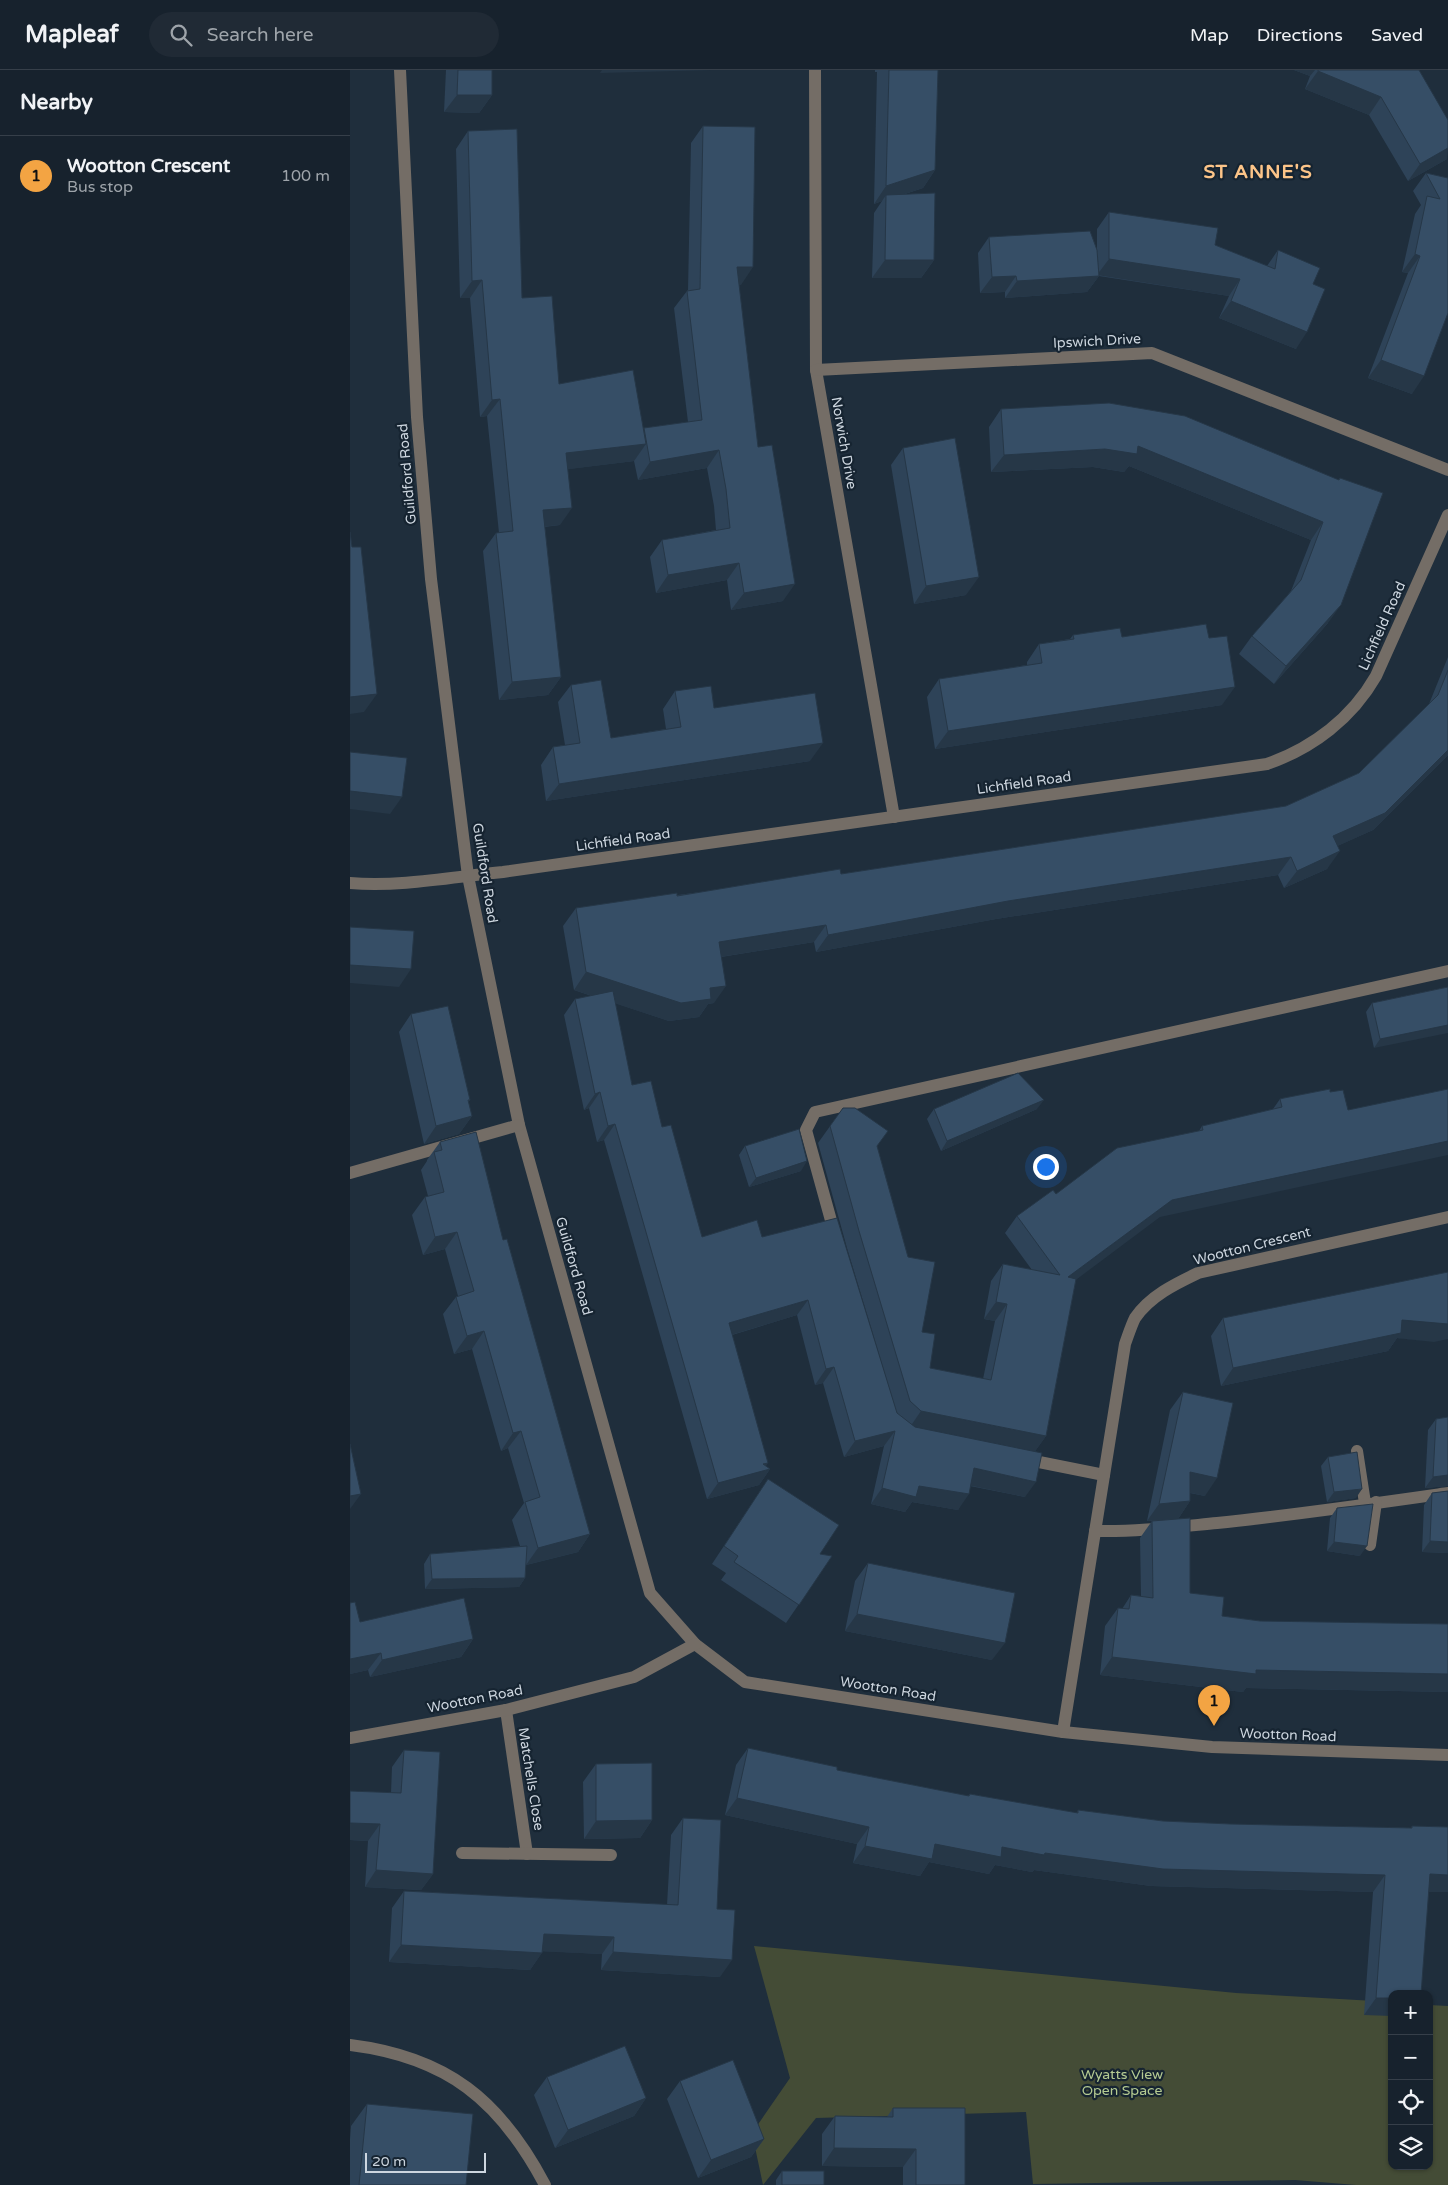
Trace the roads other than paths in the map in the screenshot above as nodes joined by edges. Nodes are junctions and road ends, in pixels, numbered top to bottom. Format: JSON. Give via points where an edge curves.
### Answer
{"nodes":[{"id":1,"x":400,"y":70,"type":"edge"},
{"id":2,"x":815,"y":70,"type":"edge"},
{"id":3,"x":816,"y":370,"type":"junction"},
{"id":4,"x":1448,"y":470,"type":"edge"},
{"id":5,"x":1448,"y":515,"type":"edge"},
{"id":6,"x":894,"y":817,"type":"junction"},
{"id":7,"x":468,"y":876,"type":"junction"},
{"id":8,"x":350,"y":883,"type":"edge"},
{"id":9,"x":1448,"y":971,"type":"edge"},
{"id":10,"x":519,"y":1125,"type":"junction"},
{"id":11,"x":350,"y":1173,"type":"edge"},
{"id":12,"x":1448,"y":1216,"type":"edge"},
{"id":13,"x":839,"y":1250,"type":"edge"},
{"id":14,"x":1357,"y":1451,"type":"edge"},
{"id":15,"x":1010,"y":1456,"type":"edge"},
{"id":16,"x":1104,"y":1475,"type":"junction"},
{"id":17,"x":1448,"y":1493,"type":"edge"},
{"id":18,"x":1371,"y":1503,"type":"junction"},
{"id":19,"x":1095,"y":1531,"type":"junction"},
{"id":20,"x":1370,"y":1545,"type":"edge"},
{"id":21,"x":696,"y":1644,"type":"junction"},
{"id":22,"x":506,"y":1710,"type":"junction"},
{"id":23,"x":1063,"y":1732,"type":"junction"},
{"id":24,"x":350,"y":1738,"type":"edge"},
{"id":25,"x":1448,"y":1755,"type":"edge"},
{"id":26,"x":462,"y":1853,"type":"dead end"},
{"id":27,"x":527,"y":1854,"type":"junction"},
{"id":28,"x":611,"y":1854,"type":"dead end"},
{"id":29,"x":350,"y":2045,"type":"edge"},
{"id":30,"x":545,"y":2185,"type":"edge"}],
"edges":[{"from":1,"to":7,"type":"street","name":"Guildford Road","via":[[418,427],[431,579]]},
{"from":2,"to":3,"type":"street","name":"Norwich Drive"},
{"from":3,"to":4,"type":"street","name":"Ipswich Drive","via":[[1152,353]]},
{"from":3,"to":6,"type":"street","name":"Norwich Drive"},
{"from":5,"to":6,"type":"street","name":"Lichfield Road","via":[[1370,687],[1355,708],[1337,724],[1292,754],[1267,764]]},
{"from":6,"to":7,"type":"street","name":"Lichfield Road"},
{"from":7,"to":8,"type":"street","name":"Lichfield Road","via":[[370,885]]},
{"from":7,"to":10,"type":"street","name":"Guildford Road"},
{"from":9,"to":13,"type":"street","via":[[815,1112],[806,1130]]},
{"from":10,"to":11,"type":"street"},
{"from":10,"to":21,"type":"street","name":"Guildford Road","via":[[650,1593]]},
{"from":12,"to":16,"type":"street","name":"Wootton Crescent","via":[[1198,1273],[1152,1299],[1135,1319],[1125,1344]]},
{"from":14,"to":18,"type":"street"},
{"from":15,"to":16,"type":"street"},
{"from":16,"to":19,"type":"street","name":"Wootton Crescent"},
{"from":17,"to":18,"type":"street"},
{"from":18,"to":19,"type":"street","via":[[1311,1514],[1129,1532]]},
{"from":18,"to":20,"type":"street"},
{"from":19,"to":23,"type":"street","name":"Wootton Crescent"},
{"from":21,"to":22,"type":"street","name":"Wootton Road","via":[[634,1678]]},
{"from":21,"to":23,"type":"street","name":"Wootton Road","via":[[746,1682]]},
{"from":22,"to":24,"type":"street","name":"Wootton Road"},
{"from":22,"to":27,"type":"street","name":"Matchells Close"},
{"from":23,"to":25,"type":"street","name":"Wootton Road","via":[[1212,1747]]},
{"from":26,"to":27,"type":"street"},
{"from":27,"to":28,"type":"street"},
{"from":29,"to":30,"type":"street","via":[[416,2058],[457,2082],[505,2123]]}]}
